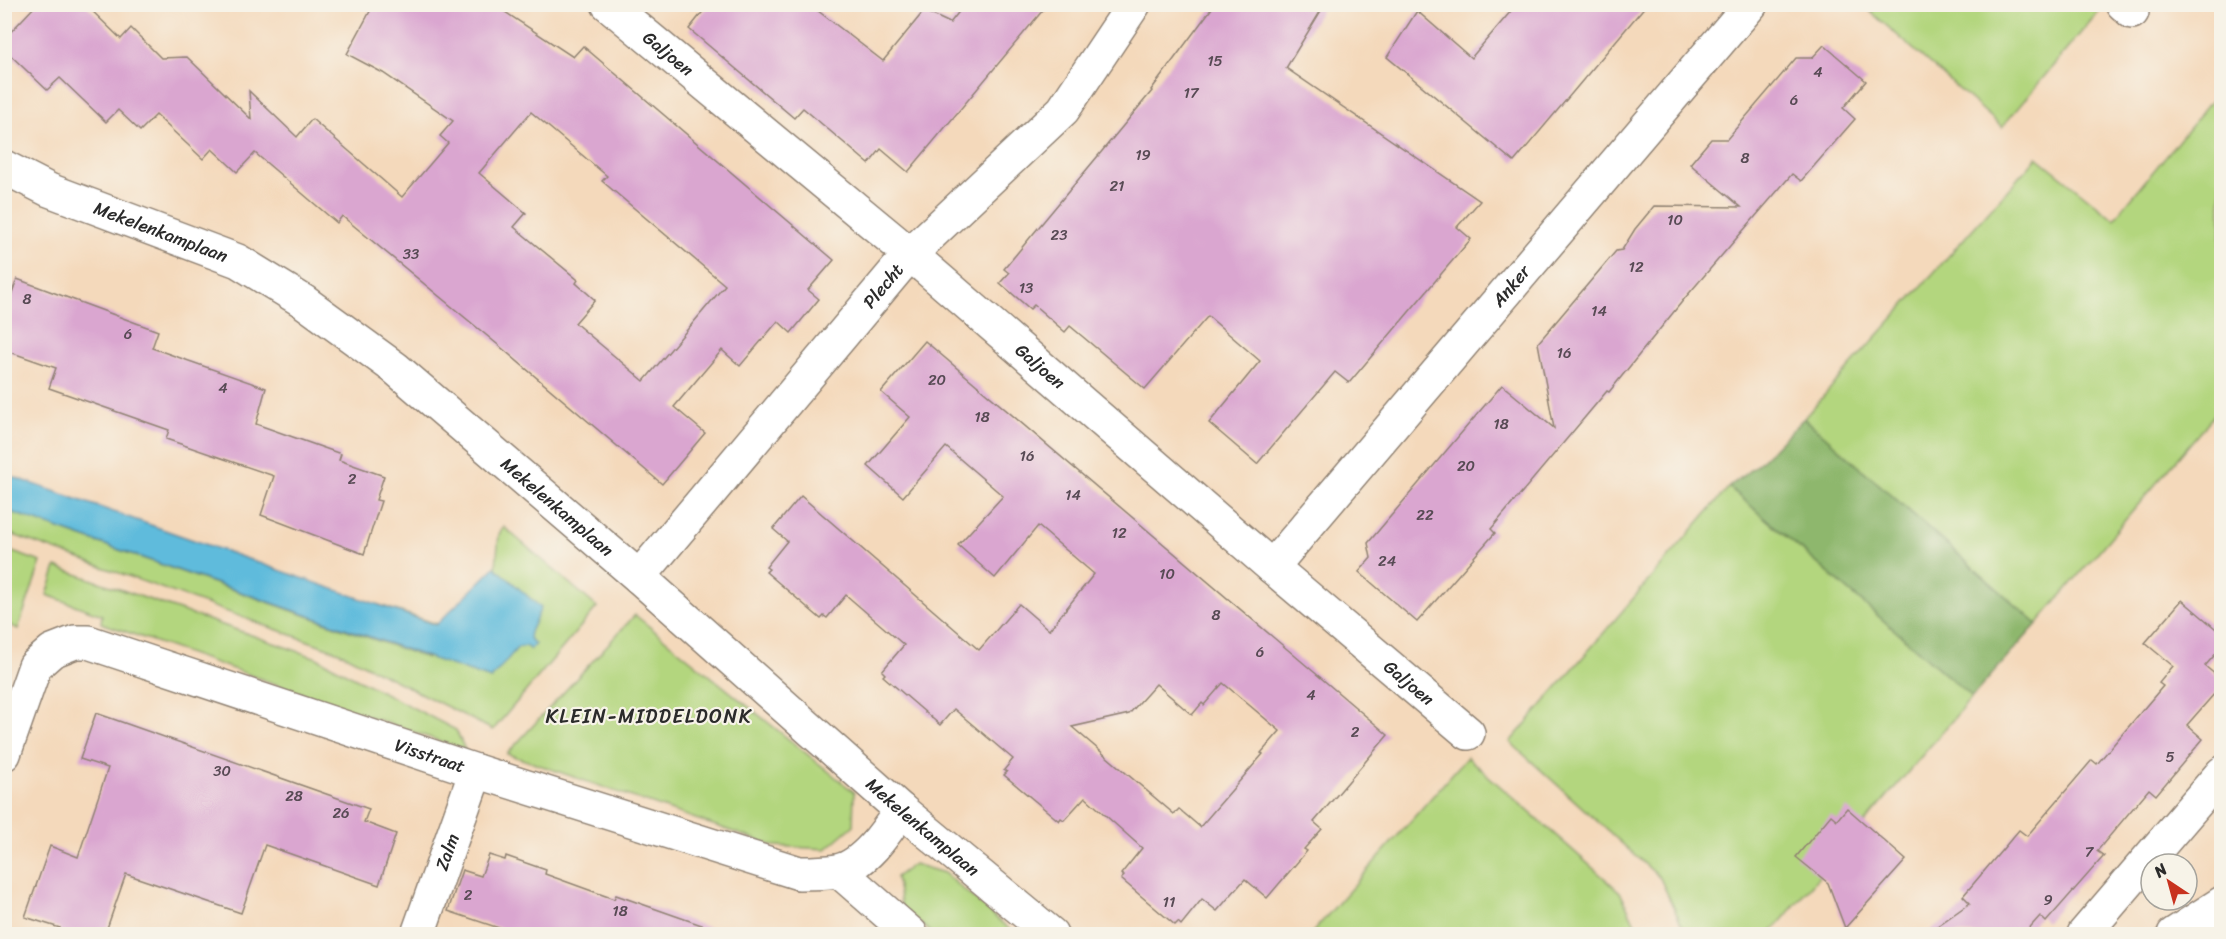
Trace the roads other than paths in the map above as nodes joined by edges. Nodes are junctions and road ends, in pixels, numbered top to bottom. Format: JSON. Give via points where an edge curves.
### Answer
{"nodes":[{"id":1,"x":608,"y":4,"type":"edge"},
{"id":2,"x":1134,"y":4,"type":"edge"},
{"id":3,"x":1751,"y":4,"type":"edge"},
{"id":4,"x":4,"y":167,"type":"edge"},
{"id":5,"x":910,"y":254,"type":"junction"},
{"id":6,"x":1272,"y":567,"type":"junction"},
{"id":7,"x":639,"y":577,"type":"junction"},
{"id":8,"x":1468,"y":733,"type":"dead end"},
{"id":9,"x":4,"y":754,"type":"edge"},
{"id":10,"x":476,"y":771,"type":"junction"},
{"id":11,"x":2222,"y":773,"type":"edge"},
{"id":12,"x":901,"y":810,"type":"junction"},
{"id":13,"x":839,"y":871,"type":"junction"},
{"id":14,"x":2222,"y":903,"type":"edge"},
{"id":15,"x":418,"y":934,"type":"edge"},
{"id":16,"x":911,"y":934,"type":"edge"},
{"id":17,"x":1051,"y":934,"type":"edge"},
{"id":18,"x":2084,"y":934,"type":"edge"},
{"id":19,"x":2174,"y":934,"type":"edge"}],
"edges":[{"from":1,"to":5,"type":"street","name":"Galjoen"},
{"from":2,"to":5,"type":"street","name":"Plecht","via":[[1063,110]]},
{"from":3,"to":6,"type":"street","name":"Anker"},
{"from":4,"to":7,"type":"street","name":"Mekelenkamplaan","via":[[49,190],[238,261],[303,301],[395,368]]},
{"from":5,"to":6,"type":"street","name":"Galjoen"},
{"from":5,"to":7,"type":"street","name":"Plecht"},
{"from":6,"to":8,"type":"street","name":"Galjoen"},
{"from":7,"to":12,"type":"street","name":"Mekelenkamplaan"},
{"from":9,"to":10,"type":"street","name":"Visstraat","via":[[35,666],[52,651],[75,642],[88,642]]},
{"from":10,"to":13,"type":"street","name":"Visstraat","via":[[799,873]]},
{"from":10,"to":15,"type":"street","name":"Zalm"},
{"from":11,"to":18,"type":"street"},
{"from":12,"to":13,"type":"street","via":[[878,843]]},
{"from":12,"to":17,"type":"street","name":"Mekelenkamplaan"},
{"from":13,"to":16,"type":"street"},
{"from":14,"to":19,"type":"street"}]}
